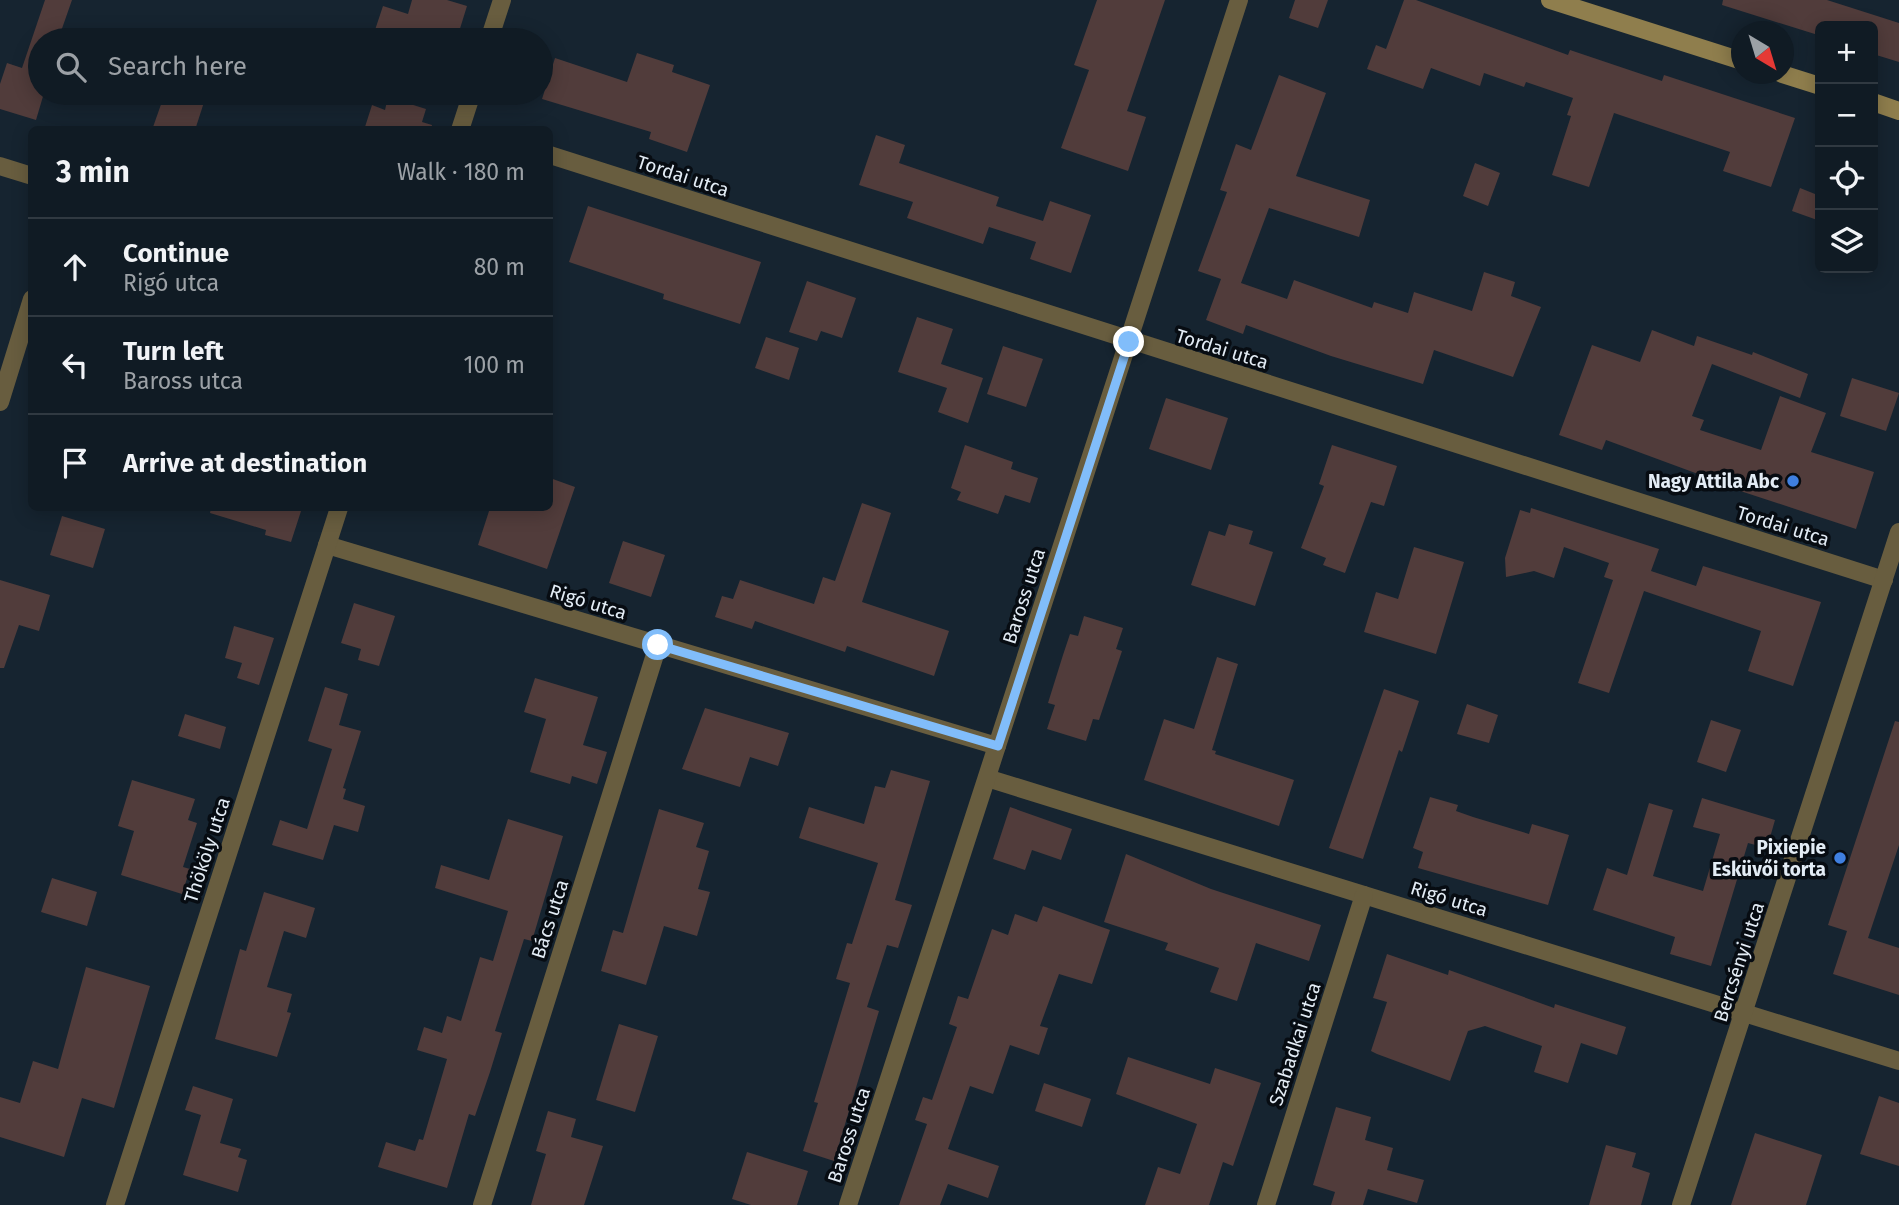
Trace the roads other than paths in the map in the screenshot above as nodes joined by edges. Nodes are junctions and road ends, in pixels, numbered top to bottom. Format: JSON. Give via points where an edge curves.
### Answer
{"nodes":[{"id":1,"x":502,"y":0,"type":"edge"},
{"id":2,"x":1239,"y":0,"type":"edge"},
{"id":3,"x":1550,"y":0,"type":"edge"},
{"id":4,"x":493,"y":28,"type":"edge"},
{"id":5,"x":1731,"y":58,"type":"edge"},
{"id":6,"x":1794,"y":78,"type":"edge"},
{"id":7,"x":1815,"y":84,"type":"edge"},
{"id":8,"x":1878,"y":104,"type":"edge"},
{"id":9,"x":469,"y":105,"type":"edge"},
{"id":10,"x":1899,"y":111,"type":"edge"},
{"id":11,"x":464,"y":126,"type":"edge"},
{"id":12,"x":553,"y":156,"type":"edge"},
{"id":13,"x":0,"y":166,"type":"edge"},
{"id":14,"x":28,"y":175,"type":"edge"},
{"id":15,"x":28,"y":312,"type":"edge"},
{"id":16,"x":1129,"y":342,"type":"junction"},
{"id":17,"x":0,"y":402,"type":"edge"},
{"id":18,"x":338,"y":511,"type":"edge"},
{"id":19,"x":1899,"y":532,"type":"edge"},
{"id":20,"x":327,"y":545,"type":"junction"},
{"id":21,"x":1884,"y":580,"type":"junction"},
{"id":22,"x":658,"y":645,"type":"junction"},
{"id":23,"x":998,"y":746,"type":"junction"},
{"id":24,"x":987,"y":778,"type":"junction"},
{"id":25,"x":1364,"y":895,"type":"junction"},
{"id":26,"x":1745,"y":1013,"type":"junction"},
{"id":27,"x":1899,"y":1061,"type":"edge"},
{"id":28,"x":116,"y":1205,"type":"edge"},
{"id":29,"x":482,"y":1205,"type":"edge"},
{"id":30,"x":848,"y":1205,"type":"edge"},
{"id":31,"x":1266,"y":1205,"type":"edge"},
{"id":32,"x":1681,"y":1205,"type":"edge"}],
"edges":[{"from":1,"to":4,"type":"street"},
{"from":2,"to":16,"type":"street","name":"Baross utca"},
{"from":3,"to":5,"type":"street"},
{"from":6,"to":7,"type":"street"},
{"from":8,"to":10,"type":"street"},
{"from":9,"to":11,"type":"street"},
{"from":12,"to":16,"type":"street","name":"Tordai utca"},
{"from":13,"to":14,"type":"street"},
{"from":15,"to":17,"type":"street"},
{"from":16,"to":21,"type":"street","name":"Tordai utca"},
{"from":16,"to":23,"type":"street","name":"Baross utca"},
{"from":18,"to":20,"type":"street","name":"Thököly utca"},
{"from":19,"to":21,"type":"street","name":"Bercsényi utca"},
{"from":20,"to":22,"type":"street","name":"Rigó utca"},
{"from":20,"to":28,"type":"street","name":"Thököly utca"},
{"from":21,"to":26,"type":"street","name":"Bercsényi utca"},
{"from":22,"to":23,"type":"street","name":"Rigó utca"},
{"from":22,"to":29,"type":"street","name":"Bács utca"},
{"from":23,"to":24,"type":"street","name":"Baross utca"},
{"from":24,"to":25,"type":"street","name":"Rigó utca"},
{"from":24,"to":30,"type":"street","name":"Baross utca"},
{"from":25,"to":26,"type":"street","name":"Rigó utca"},
{"from":25,"to":31,"type":"street","name":"Szabadkai utca"},
{"from":26,"to":27,"type":"street","name":"Rigó utca"},
{"from":26,"to":32,"type":"street","name":"Bercsényi utca"}]}
